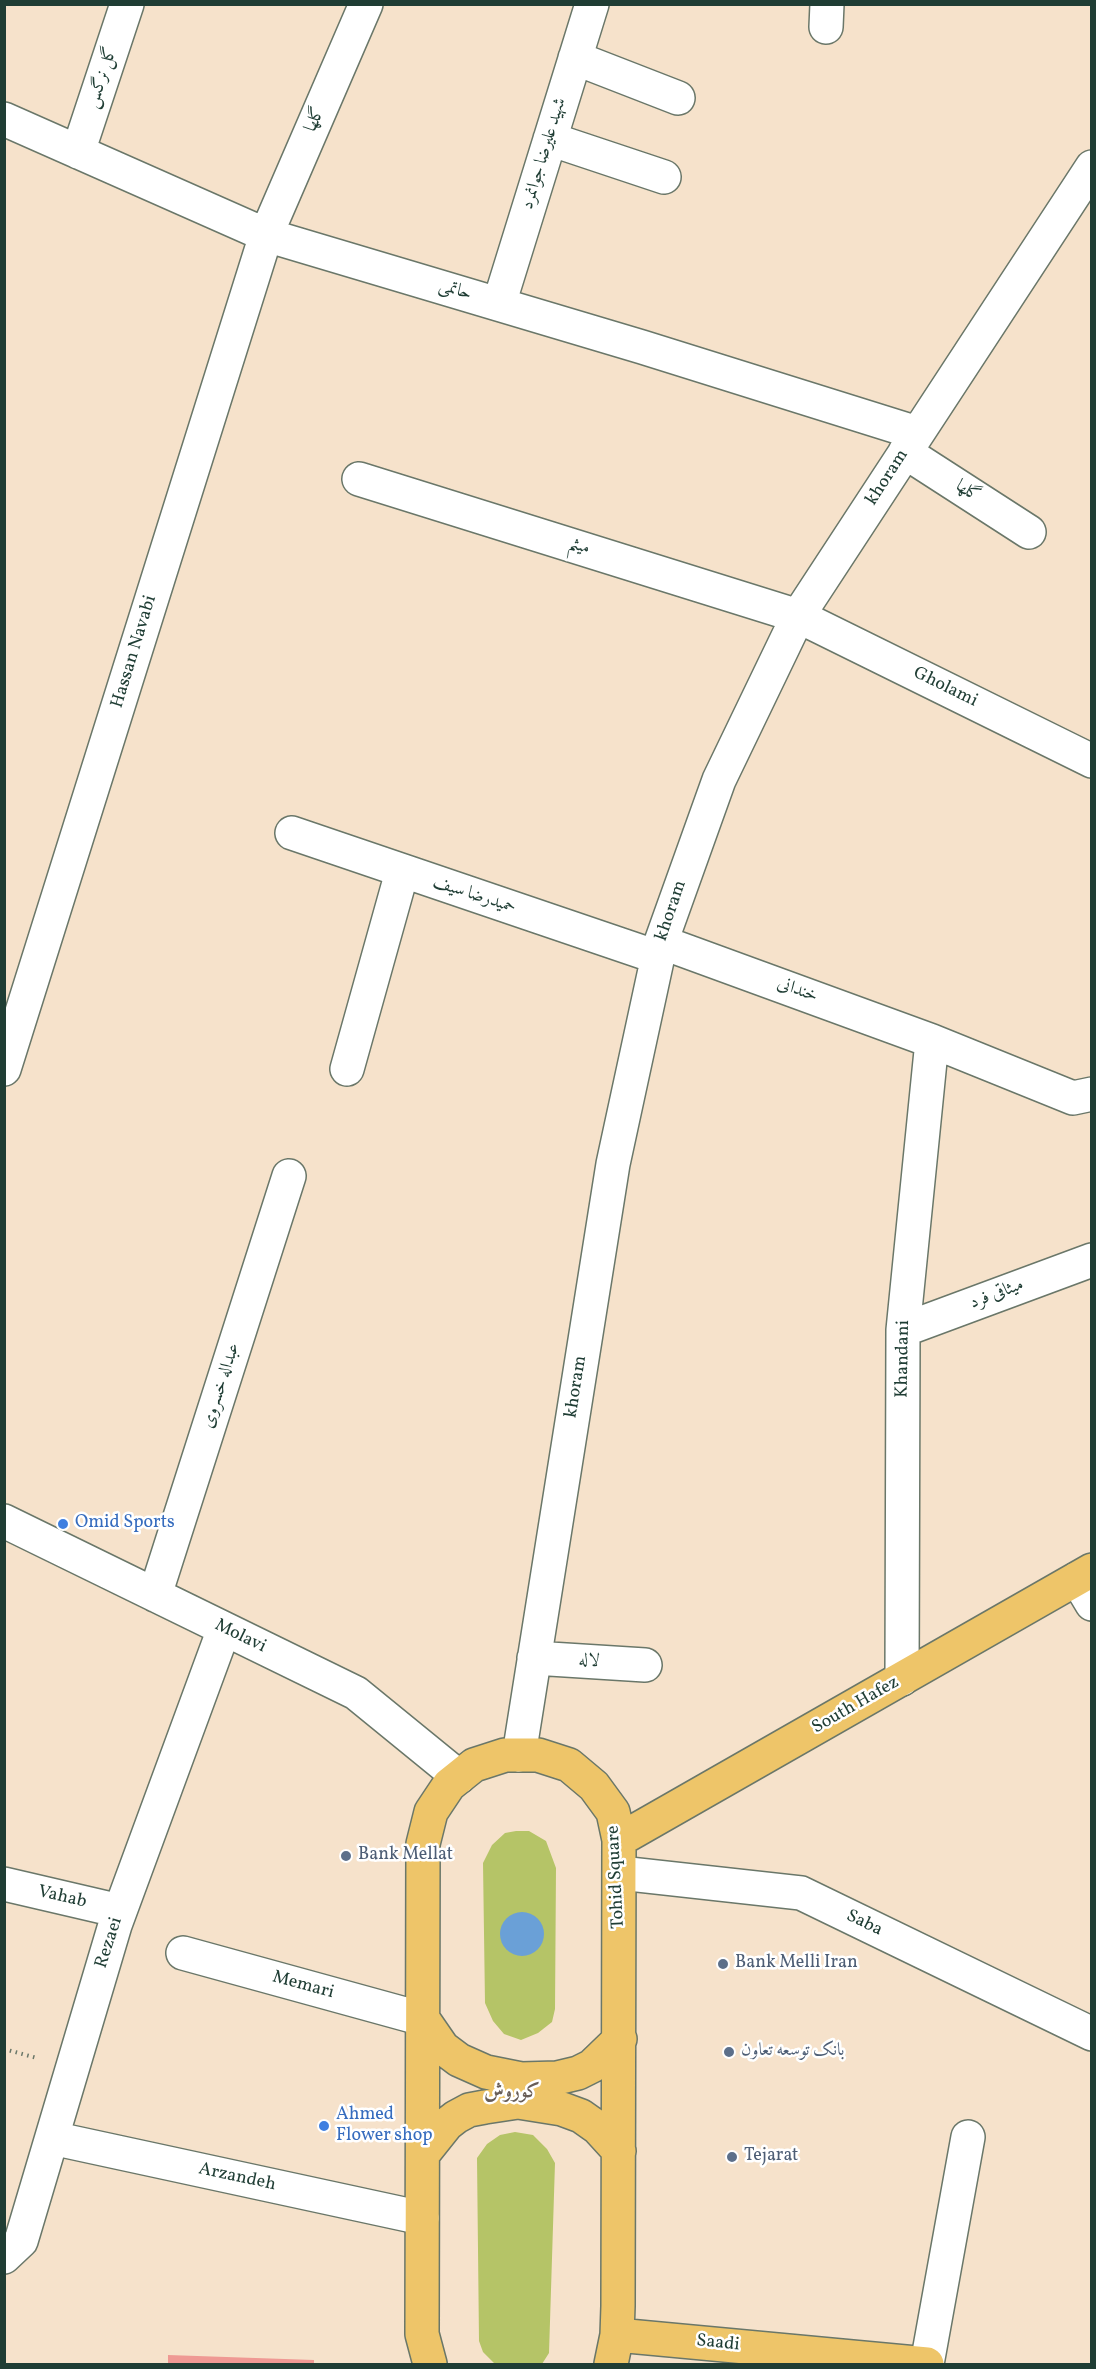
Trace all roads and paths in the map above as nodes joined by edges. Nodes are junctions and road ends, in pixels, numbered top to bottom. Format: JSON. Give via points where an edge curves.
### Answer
{"nodes":[{"id":1,"x":127,"y":4,"type":"edge"},
{"id":2,"x":366,"y":4,"type":"edge"},
{"id":3,"x":592,"y":4,"type":"edge"},
{"id":4,"x":575,"y":58,"type":"junction"},
{"id":5,"x":678,"y":98,"type":"dead end"},
{"id":6,"x":4,"y":119,"type":"edge"},
{"id":7,"x":550,"y":139,"type":"junction"},
{"id":8,"x":78,"y":152,"type":"junction"},
{"id":9,"x":1092,"y":167,"type":"edge"},
{"id":10,"x":664,"y":177,"type":"dead end"},
{"id":11,"x":266,"y":235,"type":"junction"},
{"id":12,"x":499,"y":304,"type":"junction"},
{"id":13,"x":911,"y":442,"type":"junction"},
{"id":14,"x":359,"y":479,"type":"dead end"},
{"id":15,"x":1029,"y":532,"type":"dead end"},
{"id":16,"x":798,"y":616,"type":"junction"},
{"id":17,"x":1092,"y":761,"type":"edge"},
{"id":18,"x":292,"y":833,"type":"dead end"},
{"id":19,"x":402,"y":872,"type":"junction"},
{"id":20,"x":659,"y":949,"type":"junction"},
{"id":21,"x":932,"y":1041,"type":"junction"},
{"id":22,"x":4,"y":1069,"type":"edge"},
{"id":23,"x":347,"y":1069,"type":"dead end"},
{"id":24,"x":1092,"y":1094,"type":"edge"},
{"id":25,"x":289,"y":1176,"type":"dead end"},
{"id":26,"x":1092,"y":1260,"type":"edge"},
{"id":27,"x":903,"y":1330,"type":"junction"},
{"id":28,"x":4,"y":1521,"type":"edge"},
{"id":29,"x":1087,"y":1584,"type":"edge"},
{"id":30,"x":155,"y":1595,"type":"junction"},
{"id":31,"x":225,"y":1629,"type":"junction"},
{"id":32,"x":534,"y":1658,"type":"junction"},
{"id":33,"x":645,"y":1665,"type":"dead end"},
{"id":34,"x":902,"y":1679,"type":"junction"},
{"id":35,"x":519,"y":1755,"type":"junction"},
{"id":36,"x":459,"y":1777,"type":"junction"},
{"id":37,"x":619,"y":1840,"type":"junction"},
{"id":38,"x":620,"y":1873,"type":"junction"},
{"id":39,"x":4,"y":1884,"type":"edge"},
{"id":40,"x":120,"y":1911,"type":"junction"},
{"id":41,"x":183,"y":1953,"type":"dead end"},
{"id":42,"x":423,"y":2019,"type":"junction"},
{"id":43,"x":1092,"y":2034,"type":"edge"},
{"id":44,"x":620,"y":2039,"type":"junction"},
{"id":45,"x":968,"y":2137,"type":"dead end"},
{"id":46,"x":52,"y":2138,"type":"junction"},
{"id":47,"x":619,"y":2151,"type":"junction"},
{"id":48,"x":423,"y":2154,"type":"junction"},
{"id":49,"x":422,"y":2218,"type":"junction"},
{"id":50,"x":10,"y":2246,"type":"edge"},
{"id":51,"x":614,"y":2350,"type":"edge"},
{"id":52,"x":426,"y":2354,"type":"edge"},
{"id":53,"x":732,"y":2355,"type":"edge"},
{"id":54,"x":410,"y":2364,"type":"edge"},
{"id":55,"x":927,"y":2364,"type":"edge"}],
"edges":[{"from":1,"to":8,"type":"street","name":"گل نرگس"},
{"from":2,"to":11,"type":"street","name":"گلها"},
{"from":3,"to":4,"type":"street","name":"شهید علیرضا جوانمرد"},
{"from":4,"to":5,"type":"street"},
{"from":4,"to":7,"type":"street","name":"شهید علیرضا جوانمرد"},
{"from":6,"to":8,"type":"street","name":"حاتمی"},
{"from":7,"to":10,"type":"street"},
{"from":7,"to":12,"type":"street","name":"شهید علیرضا جوانمرد"},
{"from":8,"to":11,"type":"street","name":"حاتمی"},
{"from":9,"to":13,"type":"street","name":"khoram"},
{"from":11,"to":12,"type":"street","name":"حاتمی"},
{"from":11,"to":22,"type":"street","name":"Hassan Navabi"},
{"from":12,"to":13,"type":"street","name":"حاتمی"},
{"from":13,"to":15,"type":"street","name":"گلها"},
{"from":13,"to":16,"type":"street","name":"khoram"},
{"from":14,"to":16,"type":"street","name":"میثم"},
{"from":16,"to":17,"type":"street","name":"Gholami"},
{"from":16,"to":20,"type":"street","name":"khoram","via":[[719,780]]},
{"from":18,"to":19,"type":"street","name":"حمیدرضا سیف"},
{"from":19,"to":20,"type":"street","name":"حمیدرضا سیف"},
{"from":19,"to":23,"type":"street"},
{"from":20,"to":21,"type":"street","name":"خندانی"},
{"from":20,"to":32,"type":"street","name":"khoram","via":[[613,1164]]},
{"from":21,"to":24,"type":"street","name":"خندانی","via":[[1074,1098]]},
{"from":21,"to":27,"type":"street","name":"Khandani"},
{"from":25,"to":30,"type":"street","name":"عبداله خسروی"},
{"from":26,"to":27,"type":"street","name":"میثاقی فرد"},
{"from":27,"to":34,"type":"street","name":"Khandani"},
{"from":28,"to":30,"type":"street","name":"Molavi"},
{"from":29,"to":34,"type":"main road","name":"South Hafez"},
{"from":30,"to":31,"type":"street","name":"Molavi"},
{"from":31,"to":36,"type":"street","name":"Molavi","via":[[356,1693]]},
{"from":31,"to":40,"type":"street","name":"Rezaei"},
{"from":32,"to":33,"type":"street","name":"لاله"},
{"from":32,"to":35,"type":"street","name":"khoram"},
{"from":34,"to":37,"type":"main road","name":"South Hafez"},
{"from":35,"to":36,"type":"main road","name":"Tohid Square","via":[[505,1755],[474,1766]]},
{"from":35,"to":37,"type":"main road","name":"Tohid Square","via":[[538,1755],[569,1765],[594,1786],[613,1812]]},
{"from":36,"to":42,"type":"main road","name":"Tohid Square","via":[[448,1785],[431,1812],[423,1844]]},
{"from":37,"to":38,"type":"main road","name":"Tohid Square"},
{"from":38,"to":43,"type":"street","name":"Saba","via":[[801,1893]]},
{"from":38,"to":44,"type":"main road","name":"Tohid Square"},
{"from":39,"to":40,"type":"street","name":"Vahab"},
{"from":40,"to":46,"type":"street","name":"Rezaei"},
{"from":41,"to":42,"type":"street","name":"Memari"},
{"from":42,"to":44,"type":"main road","via":[[442,2048],[459,2060],[486,2072],[521,2079],[578,2073],[592,2067]]},
{"from":42,"to":48,"type":"main road","name":"Tohid Square"},
{"from":44,"to":47,"type":"main road","name":"Tohid Square"},
{"from":45,"to":55,"type":"street"},
{"from":46,"to":49,"type":"street","name":"Arzandeh"},
{"from":46,"to":50,"type":"street","name":"Rezaei"},
{"from":47,"to":48,"type":"main road","via":[[581,2116],[518,2102],[456,2117]]},
{"from":47,"to":51,"type":"main road","name":"Tohid Square"},
{"from":48,"to":49,"type":"main road","name":"Tohid Square"},
{"from":49,"to":52,"type":"main road","name":"Tohid Square"},
{"from":51,"to":53,"type":"main road","name":"Saadi"},
{"from":52,"to":54,"type":"street"},
{"from":53,"to":55,"type":"main road","name":"Saadi"}]}
